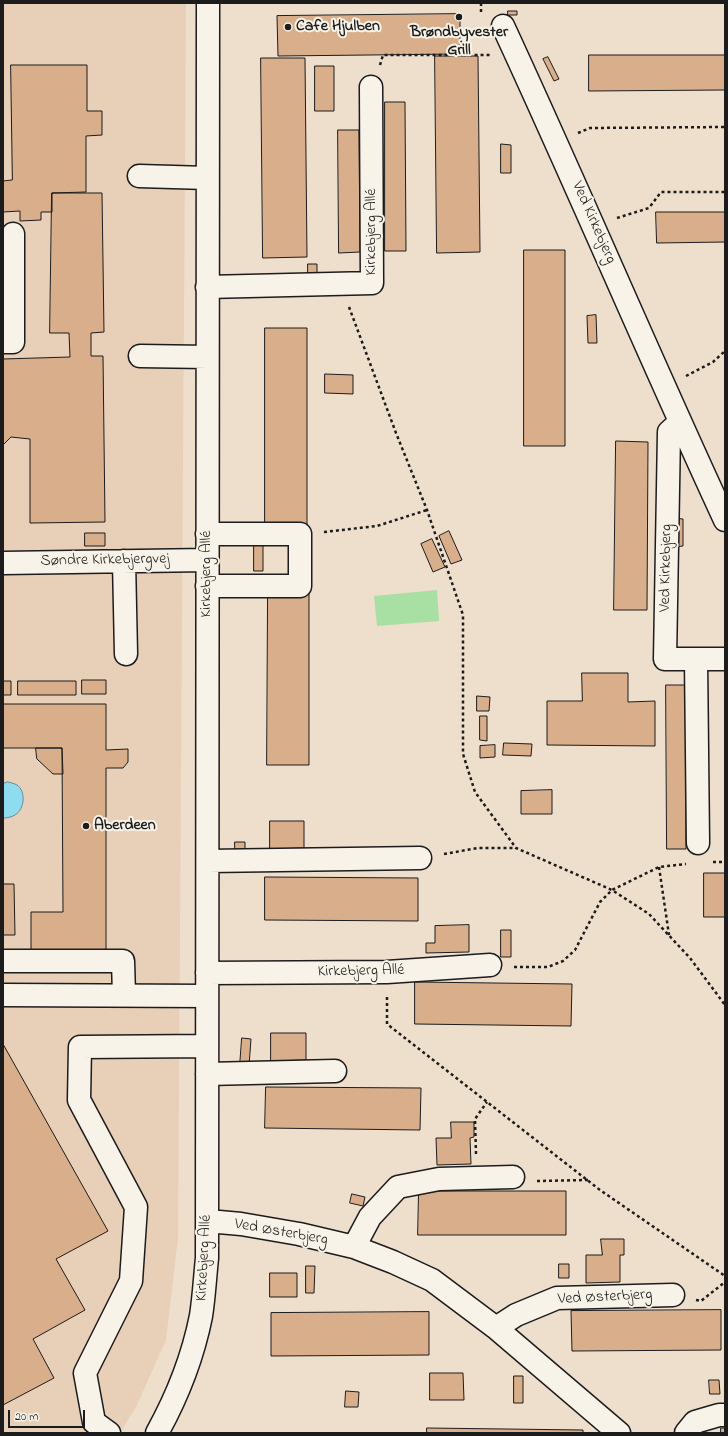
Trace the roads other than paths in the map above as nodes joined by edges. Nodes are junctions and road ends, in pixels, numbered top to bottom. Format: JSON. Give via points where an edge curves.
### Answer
{"nodes":[{"id":1,"x":208,"y":3,"type":"edge"},
{"id":2,"x":503,"y":26,"type":"dead end"},
{"id":3,"x":371,"y":88,"type":"road end"},
{"id":4,"x":139,"y":176,"type":"dead end"},
{"id":5,"x":207,"y":178,"type":"junction"},
{"id":6,"x":12,"y":234,"type":"dead end"},
{"id":7,"x":207,"y":287,"type":"junction"},
{"id":8,"x":3,"y":342,"type":"edge"},
{"id":9,"x":140,"y":356,"type":"dead end"},
{"id":10,"x":207,"y":357,"type":"junction"},
{"id":11,"x":680,"y":422,"type":"junction"},
{"id":12,"x":725,"y":520,"type":"edge"},
{"id":13,"x":207,"y":534,"type":"junction"},
{"id":14,"x":207,"y":560,"type":"junction"},
{"id":15,"x":124,"y":561,"type":"junction"},
{"id":16,"x":3,"y":563,"type":"edge"},
{"id":17,"x":207,"y":586,"type":"junction"},
{"id":18,"x":126,"y":654,"type":"dead end"},
{"id":19,"x":696,"y":659,"type":"junction"},
{"id":20,"x":725,"y":659,"type":"edge"},
{"id":21,"x":698,"y":844,"type":"dead end"},
{"id":22,"x":420,"y":858,"type":"road end"},
{"id":23,"x":208,"y":861,"type":"junction"},
{"id":24,"x":3,"y":961,"type":"edge"},
{"id":25,"x":490,"y":965,"type":"road end"},
{"id":26,"x":207,"y":973,"type":"junction"},
{"id":27,"x":3,"y":994,"type":"edge"},
{"id":28,"x":124,"y":995,"type":"junction"},
{"id":29,"x":207,"y":996,"type":"junction"},
{"id":30,"x":207,"y":1046,"type":"junction"},
{"id":31,"x":335,"y":1071,"type":"dead end"},
{"id":32,"x":207,"y":1074,"type":"junction"},
{"id":33,"x":513,"y":1177,"type":"road end"},
{"id":34,"x":208,"y":1221,"type":"junction"},
{"id":35,"x":354,"y":1247,"type":"junction"},
{"id":36,"x":673,"y":1295,"type":"road end"},
{"id":37,"x":496,"y":1328,"type":"junction"},
{"id":38,"x":725,"y":1415,"type":"edge"},
{"id":39,"x":95,"y":1429,"type":"edge"},
{"id":40,"x":157,"y":1433,"type":"edge"},
{"id":41,"x":619,"y":1433,"type":"edge"},
{"id":42,"x":686,"y":1433,"type":"edge"}],
"edges":[{"from":1,"to":5,"type":"street","name":"Kirkebjerg Allé"},
{"from":2,"to":11,"type":"street","name":"Ved Kirkebjerg","via":[[557,141]]},
{"from":3,"to":7,"type":"street","name":"Kirkebjerg Allé","via":[[372,283]]},
{"from":4,"to":5,"type":"street"},
{"from":5,"to":7,"type":"street","name":"Kirkebjerg Allé"},
{"from":6,"to":8,"type":"street","via":[[13,342]]},
{"from":7,"to":10,"type":"street","name":"Kirkebjerg Allé"},
{"from":9,"to":10,"type":"street"},
{"from":10,"to":13,"type":"street","name":"Kirkebjerg Allé"},
{"from":11,"to":12,"type":"street","name":"Ved Kirkebjerg"},
{"from":11,"to":19,"type":"street","name":"Ved Kirkebjerg","via":[[669,432],[665,659]]},
{"from":13,"to":14,"type":"street","name":"Kirkebjerg Allé"},
{"from":13,"to":17,"type":"street","via":[[300,534],[300,586]]},
{"from":14,"to":15,"type":"street","name":"Søndre Kirkebjergvej"},
{"from":14,"to":17,"type":"street","name":"Kirkebjerg Allé"},
{"from":15,"to":16,"type":"street","name":"Søndre Kirkebjergvej"},
{"from":15,"to":18,"type":"street"},
{"from":17,"to":23,"type":"street","name":"Kirkebjerg Allé"},
{"from":19,"to":20,"type":"street","name":"Ved Kirkebjerg"},
{"from":19,"to":21,"type":"street"},
{"from":22,"to":23,"type":"street"},
{"from":23,"to":26,"type":"street","name":"Kirkebjerg Allé"},
{"from":24,"to":28,"type":"street","via":[[123,961]]},
{"from":25,"to":26,"type":"street","name":"Kirkebjerg Allé","via":[[387,972]]},
{"from":26,"to":29,"type":"street","name":"Kirkebjerg Allé"},
{"from":27,"to":28,"type":"street"},
{"from":28,"to":29,"type":"street"},
{"from":29,"to":30,"type":"street","name":"Kirkebjerg Allé"},
{"from":30,"to":32,"type":"street","name":"Kirkebjerg Allé"},
{"from":30,"to":39,"type":"street","via":[[80,1047],[78,1100],[136,1207],[131,1281],[85,1373]]},
{"from":31,"to":32,"type":"street"},
{"from":32,"to":34,"type":"street","name":"Kirkebjerg Allé"},
{"from":33,"to":35,"type":"street","via":[[439,1179],[398,1187],[370,1217]]},
{"from":34,"to":35,"type":"street","name":"Ved Østerbjerg","via":[[299,1234]]},
{"from":34,"to":40,"type":"street","name":"Kirkebjerg Allé","via":[[207,1258],[200,1318],[179,1387]]},
{"from":35,"to":37,"type":"street","name":"Ved Østerbjerg","via":[[432,1280]]},
{"from":36,"to":37,"type":"street","name":"Ved Østerbjerg","via":[[557,1298],[516,1315]]},
{"from":37,"to":41,"type":"street","name":"Ved Østerbjerg"},
{"from":38,"to":42,"type":"street","via":[[719,1414],[695,1422]]}]}
